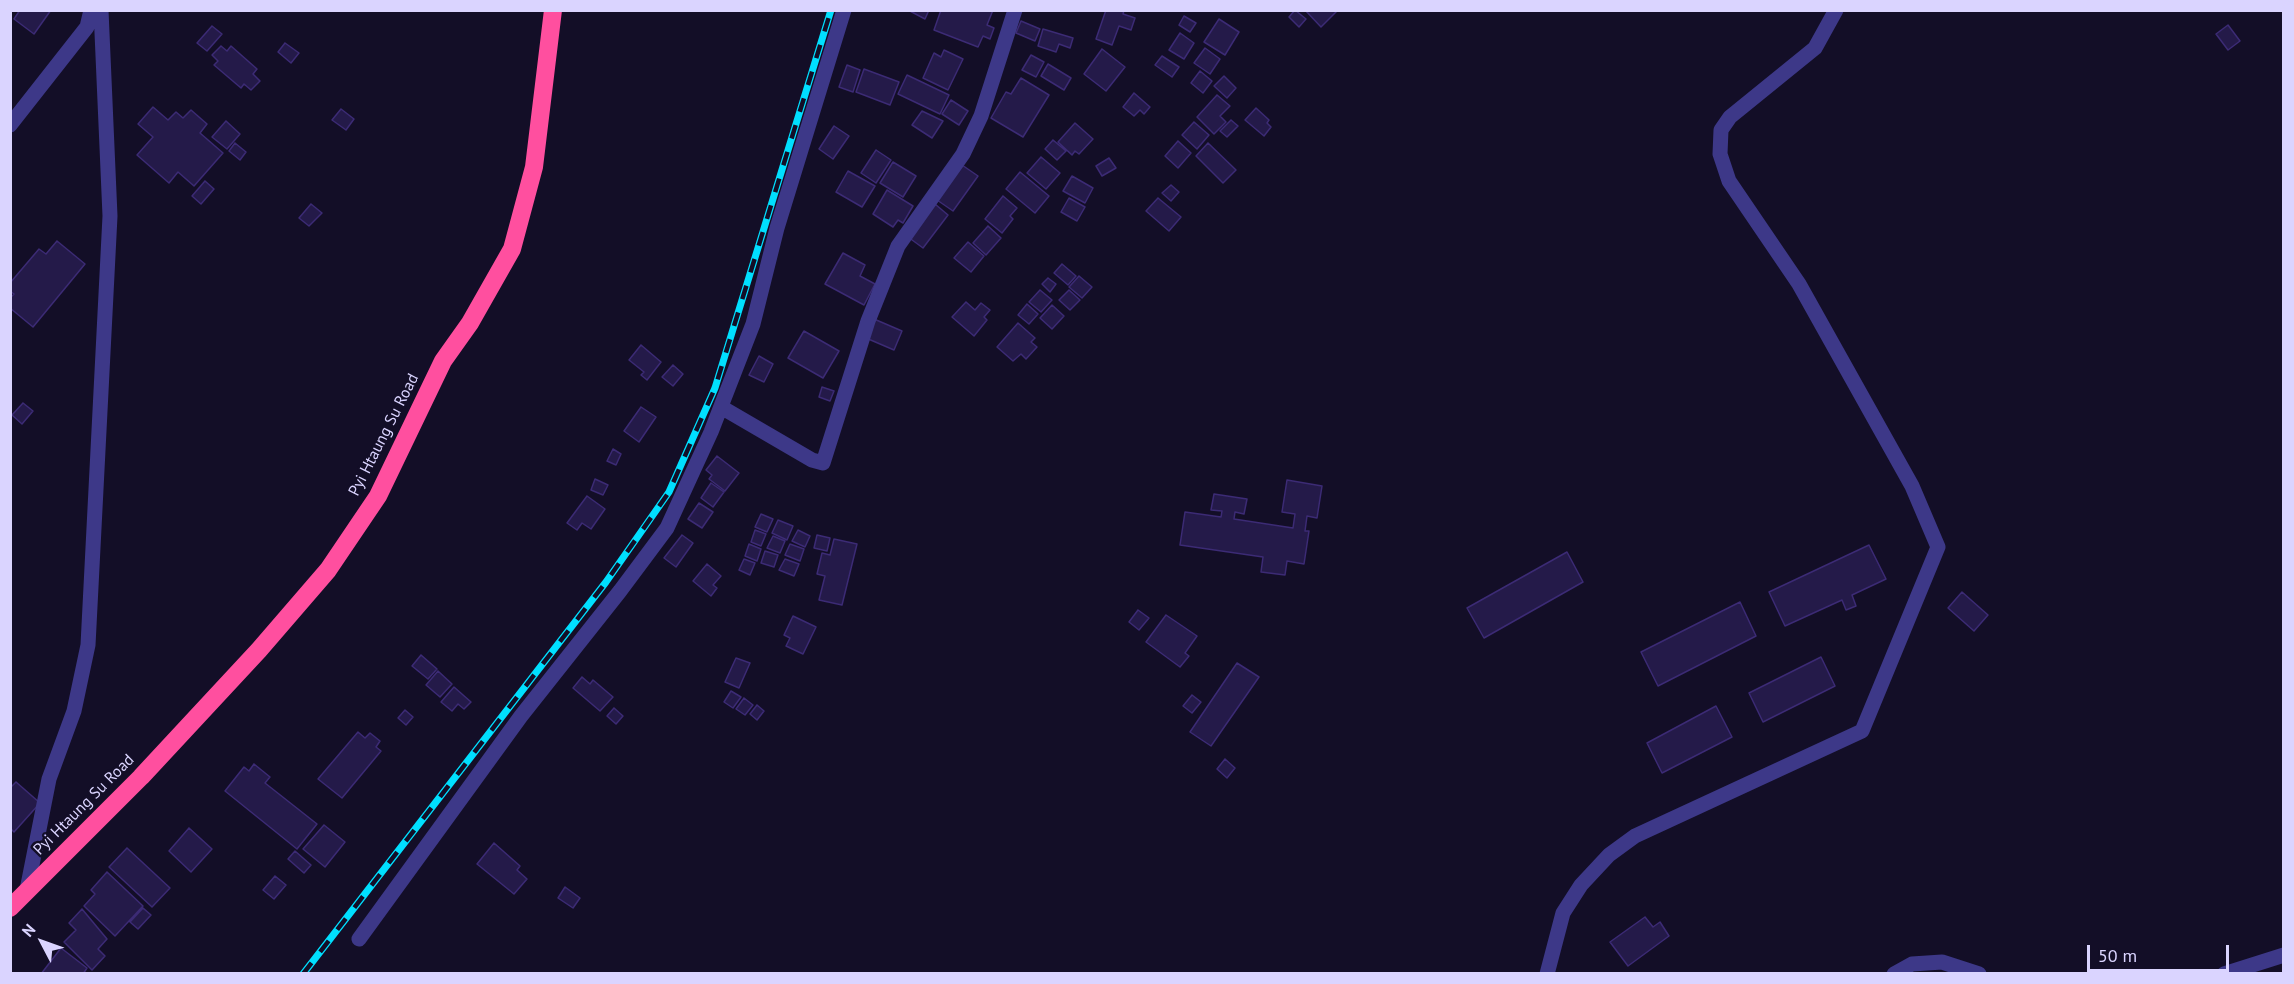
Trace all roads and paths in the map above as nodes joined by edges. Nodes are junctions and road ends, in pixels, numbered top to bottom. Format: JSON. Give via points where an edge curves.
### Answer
{"nodes":[{"id":1,"x":91,"y":10,"type":"edge"},
{"id":2,"x":101,"y":10,"type":"edge"},
{"id":3,"x":554,"y":10,"type":"edge"},
{"id":4,"x":844,"y":10,"type":"edge"},
{"id":5,"x":1015,"y":10,"type":"edge"},
{"id":6,"x":1836,"y":10,"type":"edge"},
{"id":7,"x":10,"y":125,"type":"edge"},
{"id":8,"x":721,"y":407,"type":"junction"},
{"id":9,"x":27,"y":890,"type":"junction"},
{"id":10,"x":10,"y":909,"type":"edge"},
{"id":11,"x":359,"y":939,"type":"dead end"},
{"id":12,"x":2283,"y":955,"type":"edge"},
{"id":13,"x":1547,"y":974,"type":"edge"},
{"id":14,"x":1894,"y":974,"type":"edge"},
{"id":15,"x":1979,"y":974,"type":"edge"},
{"id":16,"x":2224,"y":974,"type":"edge"}],
"edges":[{"from":1,"to":7,"type":"street","via":[[87,27]]},
{"from":2,"to":9,"type":"street","via":[[110,216],[88,645],[74,711],[49,779]]},
{"from":3,"to":9,"type":"highway","name":"Pyi Htaung Su Road","via":[[534,167],[512,249],[470,323],[443,361],[378,496],[328,570],[259,650],[141,777]]},
{"from":4,"to":8,"type":"street","via":[[777,228],[753,324]]},
{"from":5,"to":8,"type":"street","via":[[981,116],[963,154],[898,246],[868,321],[823,463]]},
{"from":6,"to":13,"type":"street","via":[[1815,48],[1730,117],[1721,130],[1720,154],[1729,181],[1798,284],[1912,486],[1938,547],[1862,730],[1635,836],[1609,855],[1581,885],[1563,914]]},
{"from":8,"to":11,"type":"street","via":[[667,528],[521,716]]},
{"from":9,"to":10,"type":"highway","name":"Pyi Htaung Su Road"},
{"from":12,"to":16,"type":"street"},
{"from":14,"to":15,"type":"street","via":[[1912,964],[1942,962]]}]}
